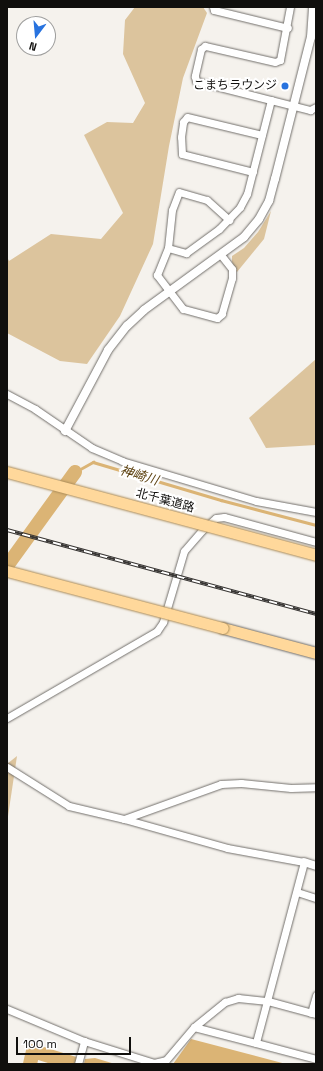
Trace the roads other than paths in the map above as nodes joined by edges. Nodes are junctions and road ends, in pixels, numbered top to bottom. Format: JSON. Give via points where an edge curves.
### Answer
{"nodes":[{"id":1,"x":213,"y":7,"type":"edge"},
{"id":2,"x":290,"y":7,"type":"edge"},
{"id":3,"x":313,"y":7,"type":"edge"},
{"id":4,"x":288,"y":28,"type":"junction"},
{"id":5,"x":271,"y":100,"type":"junction"},
{"id":6,"x":294,"y":105,"type":"junction"},
{"id":7,"x":316,"y":106,"type":"edge"},
{"id":8,"x":262,"y":135,"type":"junction"},
{"id":9,"x":253,"y":172,"type":"junction"},
{"id":10,"x":229,"y":220,"type":"junction"},
{"id":11,"x":168,"y":248,"type":"junction"},
{"id":12,"x":221,"y":255,"type":"junction"},
{"id":13,"x":171,"y":292,"type":"junction"},
{"id":14,"x":7,"y":394,"type":"edge"},
{"id":15,"x":65,"y":431,"type":"junction"},
{"id":16,"x":7,"y":472,"type":"edge"},
{"id":17,"x":316,"y":512,"type":"edge"},
{"id":18,"x":316,"y":542,"type":"edge"},
{"id":19,"x":316,"y":554,"type":"edge"},
{"id":20,"x":7,"y":571,"type":"edge"},
{"id":21,"x":316,"y":653,"type":"edge"},
{"id":22,"x":7,"y":718,"type":"edge"},
{"id":23,"x":7,"y":767,"type":"edge"},
{"id":24,"x":316,"y":787,"type":"edge"},
{"id":25,"x":124,"y":819,"type":"junction"},
{"id":26,"x":304,"y":862,"type":"junction"},
{"id":27,"x":316,"y":866,"type":"edge"},
{"id":28,"x":297,"y":892,"type":"junction"},
{"id":29,"x":316,"y":898,"type":"edge"},
{"id":30,"x":316,"y":995,"type":"edge"},
{"id":31,"x":268,"y":1001,"type":"junction"},
{"id":32,"x":7,"y":1009,"type":"edge"},
{"id":33,"x":314,"y":1013,"type":"edge"},
{"id":34,"x":194,"y":1027,"type":"junction"},
{"id":35,"x":84,"y":1041,"type":"junction"},
{"id":36,"x":256,"y":1043,"type":"junction"},
{"id":37,"x":316,"y":1059,"type":"edge"},
{"id":38,"x":78,"y":1064,"type":"edge"}],
"edges":[{"from":1,"to":4,"type":"street","via":[[214,10]]},
{"from":2,"to":4,"type":"street"},
{"from":3,"to":6,"type":"street","via":[[311,37]]},
{"from":4,"to":5,"type":"street","via":[[280,60],[275,62],[205,46],[201,49],[196,81]]},
{"from":5,"to":6,"type":"street"},
{"from":5,"to":8,"type":"street"},
{"from":6,"to":7,"type":"street","via":[[310,110]]},
{"from":6,"to":12,"type":"street","via":[[269,201],[244,238]]},
{"from":8,"to":9,"type":"street"},
{"from":8,"to":9,"type":"street","via":[[187,117],[183,122],[182,154]]},
{"from":9,"to":10,"type":"street","via":[[247,194]]},
{"from":10,"to":11,"type":"street","via":[[186,253]]},
{"from":10,"to":11,"type":"street","via":[[207,200],[179,192],[172,210]]},
{"from":11,"to":13,"type":"street","via":[[157,275]]},
{"from":12,"to":13,"type":"street"},
{"from":12,"to":13,"type":"street","via":[[232,269],[222,314],[216,318],[183,309]]},
{"from":13,"to":15,"type":"street","via":[[138,316],[108,350]]},
{"from":14,"to":15,"type":"street","via":[[35,409]]},
{"from":15,"to":17,"type":"street","via":[[92,448],[122,461],[256,501]]},
{"from":16,"to":19,"type":"highway","name":"北千葉道路","bridge":true},
{"from":18,"to":22,"type":"street","via":[[224,517],[216,518],[184,551],[163,622],[157,631]]},
{"from":20,"to":21,"type":"highway","bridge":true},
{"from":23,"to":25,"type":"street","via":[[69,806]]},
{"from":24,"to":25,"type":"street","via":[[221,784]]},
{"from":25,"to":26,"type":"street","via":[[227,848]]},
{"from":26,"to":27,"type":"street"},
{"from":26,"to":28,"type":"street"},
{"from":28,"to":29,"type":"street"},
{"from":28,"to":31,"type":"street"},
{"from":30,"to":33,"type":"street"},
{"from":31,"to":33,"type":"street"},
{"from":31,"to":34,"type":"street","via":[[238,998],[226,1002]]},
{"from":31,"to":36,"type":"street"},
{"from":32,"to":35,"type":"street"},
{"from":34,"to":35,"type":"street","via":[[166,1060],[160,1063]]},
{"from":34,"to":36,"type":"street"},
{"from":35,"to":38,"type":"street"},
{"from":36,"to":37,"type":"street"}]}
